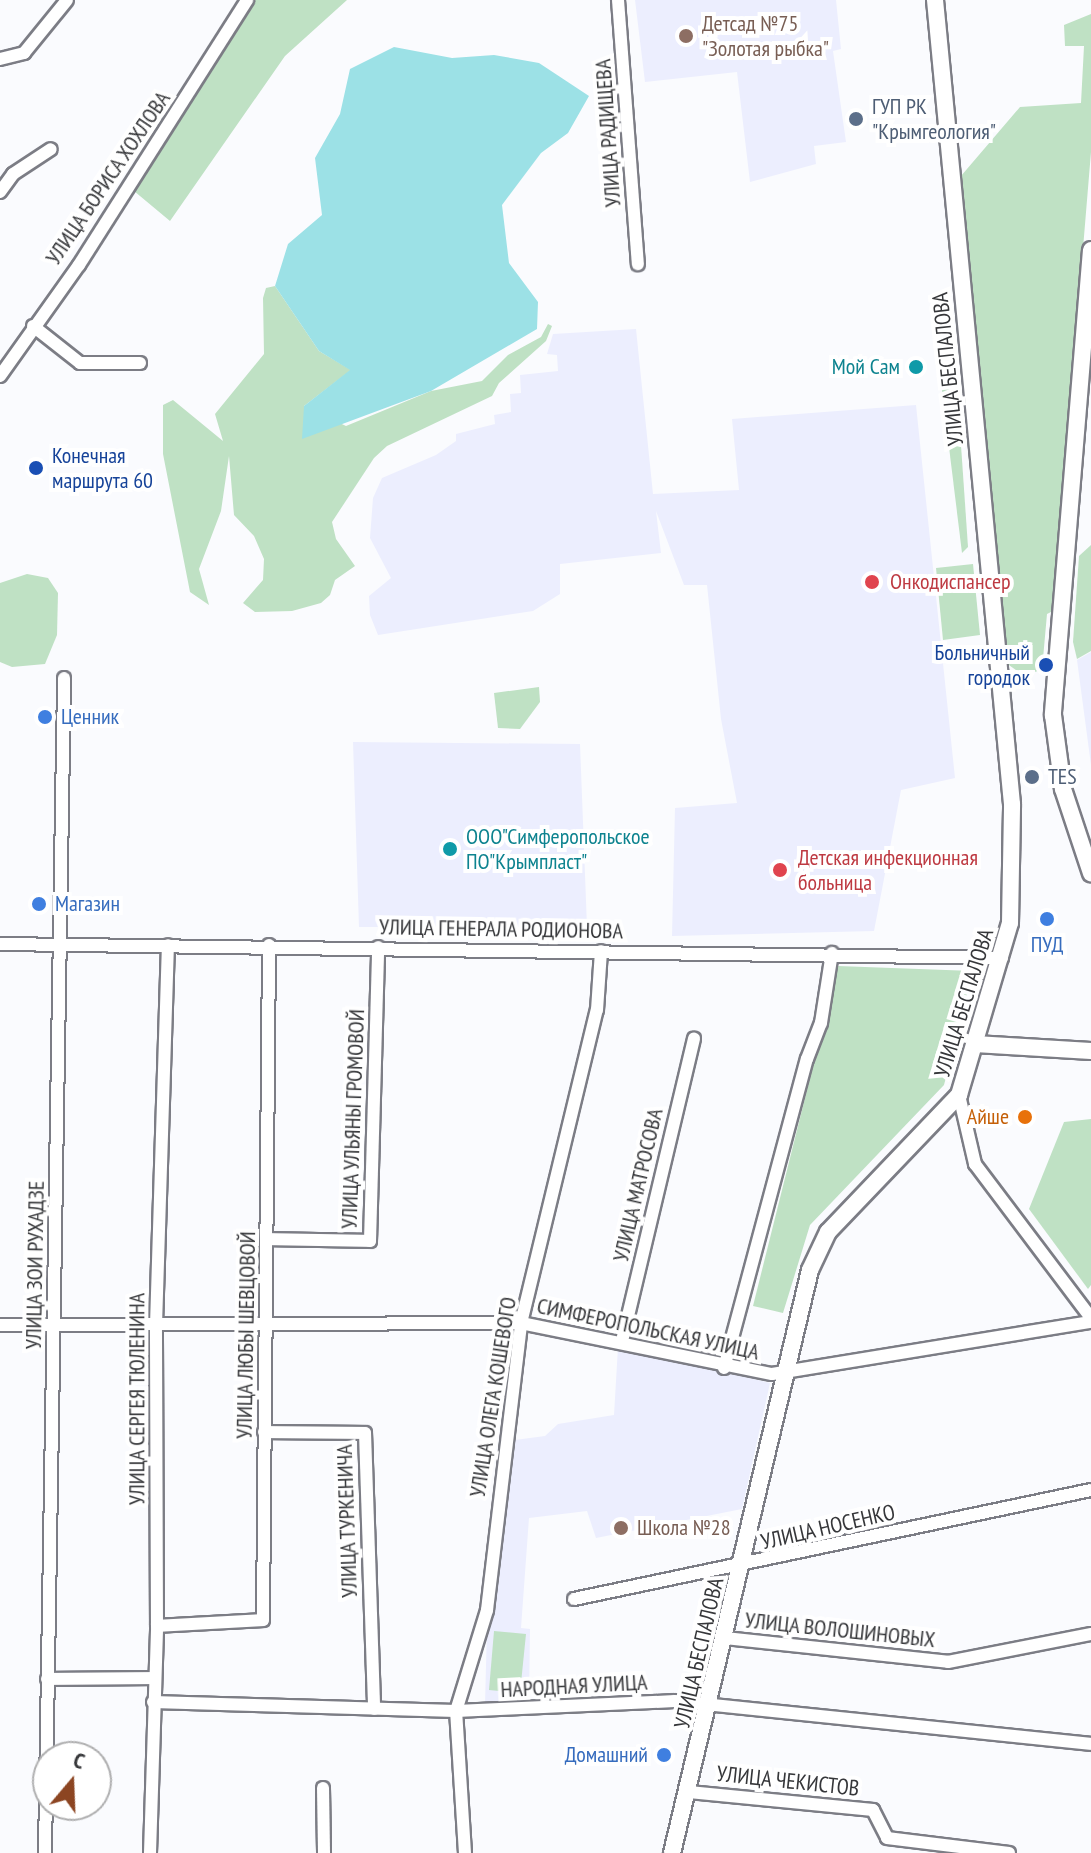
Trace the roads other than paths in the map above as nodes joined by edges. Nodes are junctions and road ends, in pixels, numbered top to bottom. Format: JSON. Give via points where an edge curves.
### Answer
{"nodes":[{"id":1,"x":67,"y":0,"type":"edge"},
{"id":2,"x":247,"y":0,"type":"edge"},
{"id":3,"x":618,"y":0,"type":"edge"},
{"id":4,"x":935,"y":0,"type":"edge"},
{"id":5,"x":0,"y":59,"type":"edge"},
{"id":6,"x":51,"y":149,"type":"dead end"},
{"id":7,"x":0,"y":192,"type":"edge"},
{"id":8,"x":1091,"y":250,"type":"edge"},
{"id":9,"x":638,"y":264,"type":"dead end"},
{"id":10,"x":33,"y":326,"type":"junction"},
{"id":11,"x":140,"y":363,"type":"dead end"},
{"id":12,"x":0,"y":376,"type":"edge"},
{"id":13,"x":64,"y":678,"type":"dead end"},
{"id":14,"x":1091,"y":873,"type":"edge"},
{"id":15,"x":0,"y":944,"type":"edge"},
{"id":16,"x":59,"y":944,"type":"junction"},
{"id":17,"x":168,"y":945,"type":"junction"},
{"id":18,"x":269,"y":945,"type":"junction"},
{"id":19,"x":378,"y":947,"type":"junction"},
{"id":20,"x":601,"y":951,"type":"junction"},
{"id":21,"x":832,"y":953,"type":"junction"},
{"id":22,"x":1002,"y":958,"type":"junction"},
{"id":23,"x":694,"y":1038,"type":"dead end"},
{"id":24,"x":975,"y":1044,"type":"junction"},
{"id":25,"x":1091,"y":1051,"type":"edge"},
{"id":26,"x":959,"y":1095,"type":"junction"},
{"id":27,"x":941,"y":1113,"type":"junction"},
{"id":28,"x":966,"y":1124,"type":"junction"},
{"id":29,"x":268,"y":1239,"type":"junction"},
{"id":30,"x":1091,"y":1320,"type":"edge"},
{"id":31,"x":521,"y":1323,"type":"junction"},
{"id":32,"x":264,"y":1324,"type":"junction"},
{"id":33,"x":0,"y":1325,"type":"edge"},
{"id":34,"x":54,"y":1325,"type":"junction"},
{"id":35,"x":156,"y":1325,"type":"junction"},
{"id":36,"x":622,"y":1341,"type":"junction"},
{"id":37,"x":724,"y":1368,"type":"junction"},
{"id":38,"x":787,"y":1370,"type":"junction"},
{"id":39,"x":264,"y":1432,"type":"junction"},
{"id":40,"x":1091,"y":1490,"type":"edge"},
{"id":41,"x":741,"y":1568,"type":"junction"},
{"id":42,"x":574,"y":1599,"type":"dead end"},
{"id":43,"x":157,"y":1626,"type":"junction"},
{"id":44,"x":1091,"y":1634,"type":"edge"},
{"id":45,"x":725,"y":1638,"type":"junction"},
{"id":46,"x":153,"y":1678,"type":"junction"},
{"id":47,"x":47,"y":1679,"type":"junction"},
{"id":48,"x":153,"y":1702,"type":"junction"},
{"id":49,"x":711,"y":1703,"type":"junction"},
{"id":50,"x":374,"y":1709,"type":"junction"},
{"id":51,"x":456,"y":1711,"type":"junction"},
{"id":52,"x":1091,"y":1744,"type":"edge"},
{"id":53,"x":323,"y":1788,"type":"dead end"},
{"id":54,"x":689,"y":1792,"type":"junction"},
{"id":55,"x":45,"y":1853,"type":"edge"},
{"id":56,"x":150,"y":1853,"type":"edge"},
{"id":57,"x":324,"y":1853,"type":"edge"},
{"id":58,"x":465,"y":1853,"type":"edge"},
{"id":59,"x":672,"y":1853,"type":"edge"},
{"id":60,"x":1009,"y":1853,"type":"edge"}],
"edges":[{"from":1,"to":5,"type":"street","via":[[24,53]]},
{"from":2,"to":10,"type":"street","name":"УЛИЦА БОРИСА ХОХЛОВА","via":[[79,265]]},
{"from":3,"to":9,"type":"street","name":"УЛИЦА РАДИЩЕВА"},
{"from":4,"to":22,"type":"main road","name":"УЛИЦА БЕСПАЛОВА","via":[[1012,804],[1014,886]]},
{"from":6,"to":7,"type":"street","via":[[13,174]]},
{"from":8,"to":14,"type":"main road","via":[[1053,715],[1063,789]]},
{"from":10,"to":11,"type":"street","via":[[80,363]]},
{"from":10,"to":12,"type":"street","name":"УЛИЦА БОРИСА ХОХЛОВА"},
{"from":13,"to":16,"type":"street","name":"УЛИЦА ЗОИ РУХАДЗЕ"},
{"from":15,"to":16,"type":"street","name":"УЛИЦА ГЕНЕРАЛА РОДИОНОВА"},
{"from":16,"to":17,"type":"street","name":"УЛИЦА ГЕНЕРАЛА РОДИОНОВА"},
{"from":16,"to":34,"type":"street","name":"УЛИЦА ЗОИ РУХАДЗЕ"},
{"from":17,"to":18,"type":"street","name":"УЛИЦА ГЕНЕРАЛА РОДИОНОВА"},
{"from":17,"to":35,"type":"street","name":"УЛИЦА СЕРГЕЯ ТЮЛЕНИНА"},
{"from":18,"to":19,"type":"street","name":"УЛИЦА ГЕНЕРАЛА РОДИОНОВА"},
{"from":18,"to":29,"type":"street","name":"УЛИЦА ЛЮБЫ ШЕВЦОВОЙ"},
{"from":19,"to":20,"type":"street","name":"УЛИЦА ГЕНЕРАЛА РОДИОНОВА"},
{"from":19,"to":29,"type":"street","name":"УЛИЦА УЛЬЯНЫ ГРОМОВОЙ","via":[[370,1241]]},
{"from":20,"to":21,"type":"street","name":"УЛИЦА ГЕНЕРАЛА РОДИОНОВА"},
{"from":20,"to":31,"type":"street","name":"УЛИЦА ОЛЕГА КОШЕВОГО","via":[[597,1010]]},
{"from":21,"to":22,"type":"street","name":"УЛИЦА ГЕНЕРАЛА РОДИОНОВА"},
{"from":21,"to":37,"type":"street","via":[[821,1023]]},
{"from":22,"to":24,"type":"main road","name":"УЛИЦА БЕСПАЛОВА"},
{"from":23,"to":36,"type":"street","name":"УЛИЦА МАТРОСОВА"},
{"from":24,"to":25,"type":"main road"},
{"from":24,"to":26,"type":"main road","name":"УЛИЦА БЕСПАЛОВА"},
{"from":26,"to":27,"type":"main road","name":"УЛИЦА БЕСПАЛОВА"},
{"from":26,"to":28,"type":"street"},
{"from":27,"to":28,"type":"street","via":[[954,1114]]},
{"from":27,"to":38,"type":"main road","name":"УЛИЦА БЕСПАЛОВА","via":[[828,1232],[810,1270]]},
{"from":28,"to":30,"type":"street","via":[[981,1173]]},
{"from":29,"to":32,"type":"street","name":"УЛИЦА ЛЮБЫ ШЕВЦОВОЙ"},
{"from":30,"to":38,"type":"street","name":"СИМФЕРОПОЛЬСКАЯ УЛИЦА"},
{"from":31,"to":32,"type":"street","name":"СИМФЕРОПОЛЬСКАЯ УЛИЦА"},
{"from":31,"to":36,"type":"street","name":"СИМФЕРОПОЛЬСКАЯ УЛИЦА"},
{"from":31,"to":51,"type":"street","name":"УЛИЦА ОЛЕГА КОШЕВОГО","via":[[487,1610]]},
{"from":32,"to":35,"type":"street","name":"СИМФЕРОПОЛЬСКАЯ УЛИЦА"},
{"from":32,"to":39,"type":"street","name":"УЛИЦА ЛЮБЫ ШЕВЦОВОЙ"},
{"from":33,"to":34,"type":"street","name":"СИМФЕРОПОЛЬСКАЯ УЛИЦА"},
{"from":34,"to":35,"type":"street","name":"СИМФЕРОПОЛЬСКАЯ УЛИЦА"},
{"from":34,"to":47,"type":"street","name":"УЛИЦА ЗОИ РУХАДЗЕ"},
{"from":35,"to":43,"type":"street","name":"УЛИЦА СЕРГЕЯ ТЮЛЕНИНА"},
{"from":36,"to":37,"type":"street","name":"СИМФЕРОПОЛЬСКАЯ УЛИЦА"},
{"from":37,"to":38,"type":"street","name":"СИМФЕРОПОЛЬСКАЯ УЛИЦА","via":[[772,1374]]},
{"from":38,"to":41,"type":"main road","name":"УЛИЦА БЕСПАЛОВА"},
{"from":39,"to":43,"type":"street","name":"УЛИЦА ЛЮБЫ ШЕВЦОВОЙ","via":[[263,1620]]},
{"from":39,"to":50,"type":"street","name":"УЛИЦА ТУРКЕНИЧА","via":[[365,1433]]},
{"from":40,"to":41,"type":"street","name":"УЛИЦА НОСЕНКО"},
{"from":41,"to":42,"type":"street","name":"УЛИЦА НОСЕНКО"},
{"from":41,"to":45,"type":"main road","name":"УЛИЦА БЕСПАЛОВА"},
{"from":43,"to":46,"type":"street","name":"УЛИЦА СЕРГЕЯ ТЮЛЕНИНА"},
{"from":44,"to":45,"type":"street","name":"УЛИЦА ВОЛОШИНОВЫХ","via":[[948,1662]]},
{"from":45,"to":49,"type":"main road","name":"УЛИЦА БЕСПАЛОВА"},
{"from":46,"to":47,"type":"street"},
{"from":46,"to":48,"type":"street","name":"УЛИЦА СЕРГЕЯ ТЮЛЕНИНА"},
{"from":47,"to":55,"type":"street","name":"УЛИЦА ЗОИ РУХАДЗЕ"},
{"from":48,"to":50,"type":"street","name":"НАРОДНАЯ УЛИЦА"},
{"from":48,"to":56,"type":"street","name":"УЛИЦА СЕРГЕЯ ТЮЛЕНИНА"},
{"from":49,"to":51,"type":"street","name":"НАРОДНАЯ УЛИЦА"},
{"from":49,"to":52,"type":"street","name":"НАРОДНАЯ УЛИЦА"},
{"from":49,"to":54,"type":"main road","name":"УЛИЦА БЕСПАЛОВА"},
{"from":50,"to":51,"type":"street","name":"НАРОДНАЯ УЛИЦА"},
{"from":51,"to":58,"type":"street","name":"УЛИЦА ОЛЕГА КОШЕВОГО"},
{"from":53,"to":57,"type":"street"},
{"from":54,"to":59,"type":"main road","name":"УЛИЦА БЕСПАЛОВА"},
{"from":54,"to":60,"type":"street","name":"УЛИЦА ЧЕКИСТОВ","via":[[873,1810],[887,1838]]}]}
